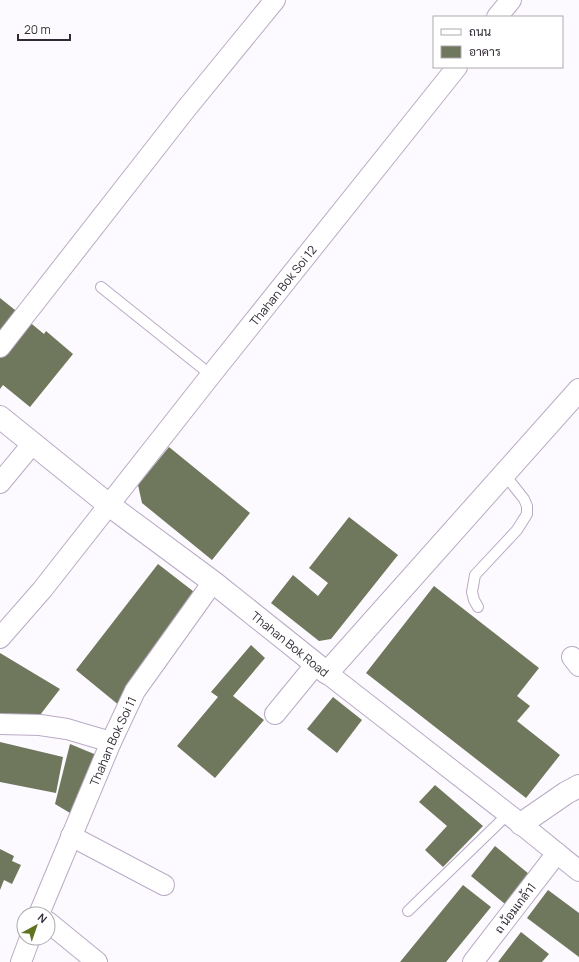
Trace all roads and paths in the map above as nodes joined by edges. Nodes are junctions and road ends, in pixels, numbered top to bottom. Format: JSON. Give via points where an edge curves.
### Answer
{"nodes":[{"id":1,"x":275,"y":0,"type":"edge"},
{"id":2,"x":511,"y":0,"type":"edge"},
{"id":3,"x":498,"y":16,"type":"edge"},
{"id":4,"x":456,"y":68,"type":"edge"},
{"id":5,"x":101,"y":287,"type":"dead end"},
{"id":6,"x":0,"y":347,"type":"edge"},
{"id":7,"x":211,"y":374,"type":"junction"},
{"id":8,"x":579,"y":390,"type":"edge"},
{"id":9,"x":0,"y":417,"type":"edge"},
{"id":10,"x":32,"y":443,"type":"junction"},
{"id":11,"x":505,"y":475,"type":"junction"},
{"id":12,"x":0,"y":483,"type":"edge"},
{"id":13,"x":109,"y":504,"type":"junction"},
{"id":14,"x":213,"y":582,"type":"junction"},
{"id":15,"x":478,"y":607,"type":"dead end"},
{"id":16,"x":0,"y":638,"type":"edge"},
{"id":17,"x":321,"y":669,"type":"junction"},
{"id":18,"x":275,"y":714,"type":"dead end"},
{"id":19,"x":0,"y":724,"type":"edge"},
{"id":20,"x":111,"y":742,"type":"junction"},
{"id":21,"x":579,"y":786,"type":"edge"},
{"id":22,"x":515,"y":819,"type":"junction"},
{"id":23,"x":71,"y":836,"type":"junction"},
{"id":24,"x":557,"y":853,"type":"junction"},
{"id":25,"x":579,"y":871,"type":"edge"},
{"id":26,"x":164,"y":885,"type":"dead end"},
{"id":27,"x":42,"y":906,"type":"edge"},
{"id":28,"x":408,"y":910,"type":"dead end"},
{"id":29,"x":56,"y":929,"type":"edge"},
{"id":30,"x":27,"y":946,"type":"edge"},
{"id":31,"x":21,"y":962,"type":"edge"},
{"id":32,"x":97,"y":962,"type":"edge"},
{"id":33,"x":473,"y":962,"type":"edge"}],
"edges":[{"from":1,"to":6,"type":"street","via":[[186,109]]},
{"from":2,"to":3,"type":"street"},
{"from":4,"to":7,"type":"street","name":"Thahan Bok Soi 12"},
{"from":5,"to":7,"type":"lane"},
{"from":7,"to":13,"type":"street","name":"Thahan Bok Soi 12"},
{"from":8,"to":11,"type":"main road"},
{"from":9,"to":10,"type":"main road","name":"Thahan Bok Road"},
{"from":10,"to":12,"type":"street"},
{"from":10,"to":13,"type":"main road","name":"Thahan Bok Road"},
{"from":11,"to":15,"type":"lane","via":[[524,498],[527,514],[517,530],[475,575],[472,592]]},
{"from":11,"to":17,"type":"main road"},
{"from":13,"to":14,"type":"main road","name":"Thahan Bok Road"},
{"from":13,"to":16,"type":"street","name":"Thahan Bok Soi 12","via":[[42,590]]},
{"from":14,"to":17,"type":"main road","name":"Thahan Bok Road"},
{"from":14,"to":20,"type":"street","name":"Thahan Bok Soi 11","via":[[135,691]]},
{"from":17,"to":18,"type":"street"},
{"from":17,"to":22,"type":"street","name":"Thahan Bok Road"},
{"from":19,"to":20,"type":"street","via":[[67,729]]},
{"from":20,"to":23,"type":"street","name":"Thahan Bok Soi 11"},
{"from":21,"to":22,"type":"main road"},
{"from":22,"to":24,"type":"street","name":"Thahan Bok Road"},
{"from":22,"to":28,"type":"lane"},
{"from":23,"to":26,"type":"street"},
{"from":23,"to":27,"type":"street","name":"Thahan Bok Soi 11"},
{"from":24,"to":25,"type":"street","name":"Thahan Bok Road"},
{"from":24,"to":33,"type":"street","name":"ถ น้อมเกล้า1"},
{"from":29,"to":32,"type":"street"},
{"from":30,"to":31,"type":"street"}]}
